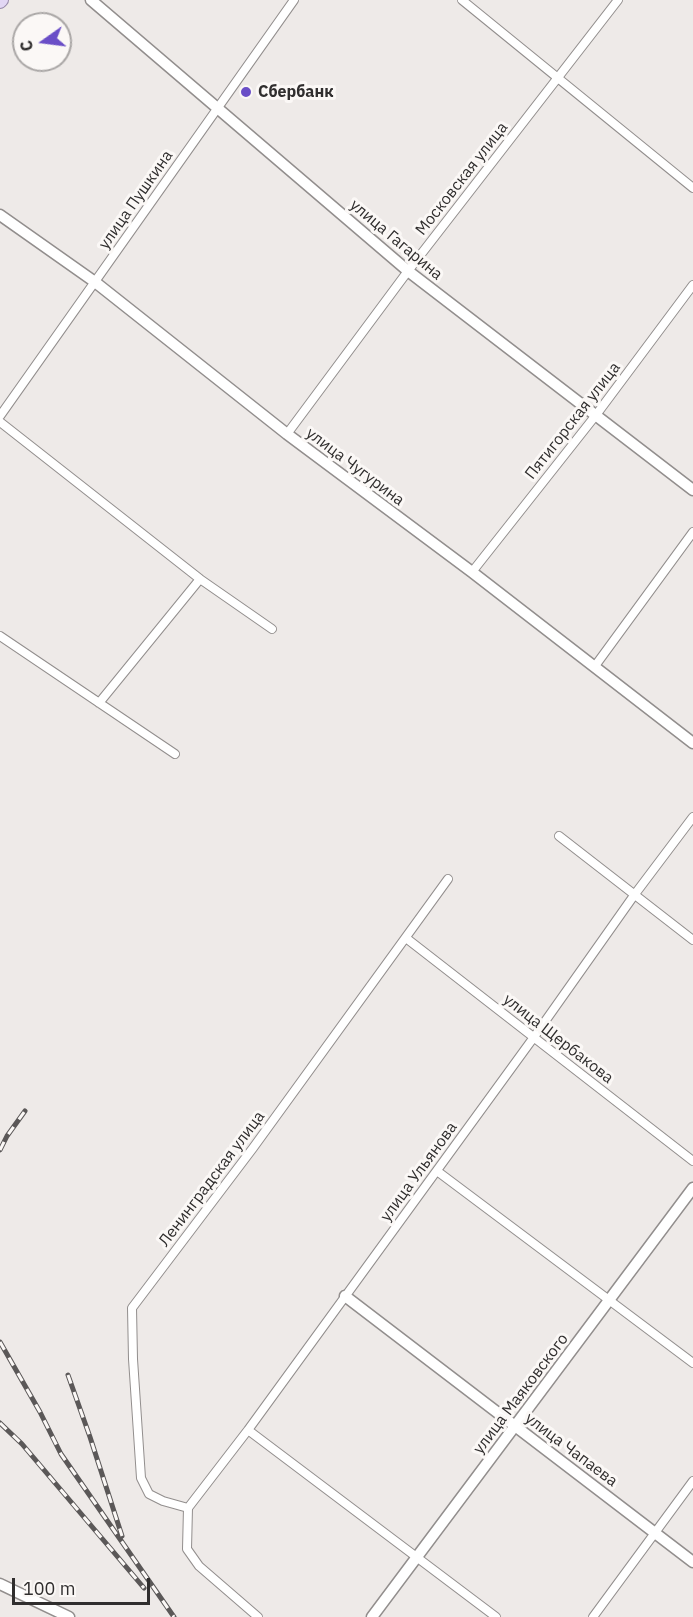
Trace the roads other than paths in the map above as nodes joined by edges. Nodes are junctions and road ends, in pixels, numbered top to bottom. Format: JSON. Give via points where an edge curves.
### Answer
{"nodes":[{"id":1,"x":91,"y":0,"type":"edge"},
{"id":2,"x":294,"y":0,"type":"edge"},
{"id":3,"x":462,"y":0,"type":"edge"},
{"id":4,"x":618,"y":0,"type":"edge"},
{"id":5,"x":557,"y":78,"type":"junction"},
{"id":6,"x":217,"y":108,"type":"junction"},
{"id":7,"x":693,"y":188,"type":"edge"},
{"id":8,"x":0,"y":215,"type":"edge"},
{"id":9,"x":408,"y":271,"type":"junction"},
{"id":10,"x":95,"y":282,"type":"junction"},
{"id":11,"x":693,"y":285,"type":"edge"},
{"id":12,"x":596,"y":415,"type":"junction"},
{"id":13,"x":0,"y":416,"type":"edge"},
{"id":14,"x":0,"y":422,"type":"edge"},
{"id":15,"x":287,"y":434,"type":"junction"},
{"id":16,"x":693,"y":490,"type":"edge"},
{"id":17,"x":693,"y":532,"type":"edge"},
{"id":18,"x":472,"y":572,"type":"junction"},
{"id":19,"x":200,"y":579,"type":"junction"},
{"id":20,"x":272,"y":629,"type":"dead end"},
{"id":21,"x":0,"y":636,"type":"edge"},
{"id":22,"x":595,"y":666,"type":"junction"},
{"id":23,"x":99,"y":703,"type":"junction"},
{"id":24,"x":693,"y":743,"type":"edge"},
{"id":25,"x":175,"y":754,"type":"dead end"},
{"id":26,"x":693,"y":818,"type":"edge"},
{"id":27,"x":559,"y":836,"type":"dead end"},
{"id":28,"x":448,"y":879,"type":"dead end"},
{"id":29,"x":634,"y":894,"type":"junction"},
{"id":30,"x":406,"y":938,"type":"junction"},
{"id":31,"x":693,"y":940,"type":"edge"},
{"id":32,"x":534,"y":1037,"type":"junction"},
{"id":33,"x":693,"y":1161,"type":"edge"},
{"id":34,"x":437,"y":1171,"type":"junction"},
{"id":35,"x":693,"y":1188,"type":"edge"},
{"id":36,"x":345,"y":1296,"type":"junction"},
{"id":37,"x":609,"y":1300,"type":"junction"},
{"id":38,"x":693,"y":1363,"type":"edge"},
{"id":39,"x":515,"y":1426,"type":"junction"},
{"id":40,"x":248,"y":1430,"type":"junction"},
{"id":41,"x":693,"y":1481,"type":"edge"},
{"id":42,"x":188,"y":1508,"type":"junction"},
{"id":43,"x":655,"y":1533,"type":"junction"},
{"id":44,"x":417,"y":1558,"type":"junction"},
{"id":45,"x":693,"y":1562,"type":"edge"},
{"id":46,"x":0,"y":1584,"type":"edge"},
{"id":47,"x":69,"y":1617,"type":"edge"},
{"id":48,"x":258,"y":1617,"type":"edge"},
{"id":49,"x":372,"y":1617,"type":"edge"},
{"id":50,"x":496,"y":1617,"type":"edge"},
{"id":51,"x":593,"y":1617,"type":"edge"}],
"edges":[{"from":1,"to":6,"type":"street","name":"улица Гагарина"},
{"from":2,"to":6,"type":"street","name":"улица Пушкина"},
{"from":3,"to":5,"type":"street"},
{"from":4,"to":5,"type":"street","name":"Московская улица"},
{"from":5,"to":7,"type":"street"},
{"from":5,"to":9,"type":"street","name":"Московская улица"},
{"from":6,"to":9,"type":"street","name":"улица Гагарина"},
{"from":6,"to":10,"type":"street","name":"улица Пушкина"},
{"from":8,"to":10,"type":"street","name":"улица Чугурина"},
{"from":9,"to":12,"type":"street","name":"улица Гагарина"},
{"from":9,"to":15,"type":"street","name":"Московская улица"},
{"from":10,"to":13,"type":"street","name":"улица Пушкина"},
{"from":10,"to":15,"type":"street","name":"улица Чугурина"},
{"from":11,"to":12,"type":"street","name":"Пятигорская улица"},
{"from":12,"to":16,"type":"street","name":"улица Гагарина"},
{"from":12,"to":18,"type":"street","name":"Пятигорская улица"},
{"from":14,"to":19,"type":"street"},
{"from":15,"to":18,"type":"street","name":"улица Чугурина"},
{"from":17,"to":22,"type":"street"},
{"from":18,"to":22,"type":"street","name":"улица Чугурина"},
{"from":19,"to":20,"type":"street"},
{"from":19,"to":23,"type":"street"},
{"from":21,"to":23,"type":"street"},
{"from":22,"to":24,"type":"street","name":"улица Чугурина"},
{"from":23,"to":25,"type":"street"},
{"from":26,"to":29,"type":"street","name":"улица Ульянова"},
{"from":27,"to":29,"type":"street"},
{"from":28,"to":30,"type":"street","name":"Ленинградская улица"},
{"from":29,"to":31,"type":"street"},
{"from":29,"to":32,"type":"street","name":"улица Ульянова"},
{"from":30,"to":32,"type":"street","name":"улица Щербакова"},
{"from":30,"to":42,"type":"street","name":"Ленинградская улица","via":[[132,1308],[141,1478],[150,1494]]},
{"from":32,"to":33,"type":"street","name":"улица Щербакова"},
{"from":32,"to":34,"type":"street","name":"улица Ульянова"},
{"from":34,"to":36,"type":"street","name":"улица Ульянова"},
{"from":34,"to":37,"type":"street"},
{"from":35,"to":37,"type":"street","name":"улица Маяковского"},
{"from":36,"to":39,"type":"street","name":"улица Чапаева"},
{"from":36,"to":40,"type":"street","name":"улица Ульянова"},
{"from":37,"to":38,"type":"street"},
{"from":37,"to":39,"type":"street","name":"улица Маяковского"},
{"from":39,"to":43,"type":"street","name":"улица Чапаева"},
{"from":39,"to":44,"type":"street","name":"улица Маяковского"},
{"from":40,"to":42,"type":"street","name":"улица Ульянова"},
{"from":40,"to":44,"type":"street"},
{"from":41,"to":43,"type":"street"},
{"from":42,"to":48,"type":"street","via":[[187,1549],[199,1566]]},
{"from":43,"to":45,"type":"street","name":"улица Чапаева"},
{"from":43,"to":51,"type":"street"},
{"from":44,"to":49,"type":"street","name":"улица Маяковского"},
{"from":44,"to":50,"type":"street"},
{"from":46,"to":47,"type":"street"}]}
